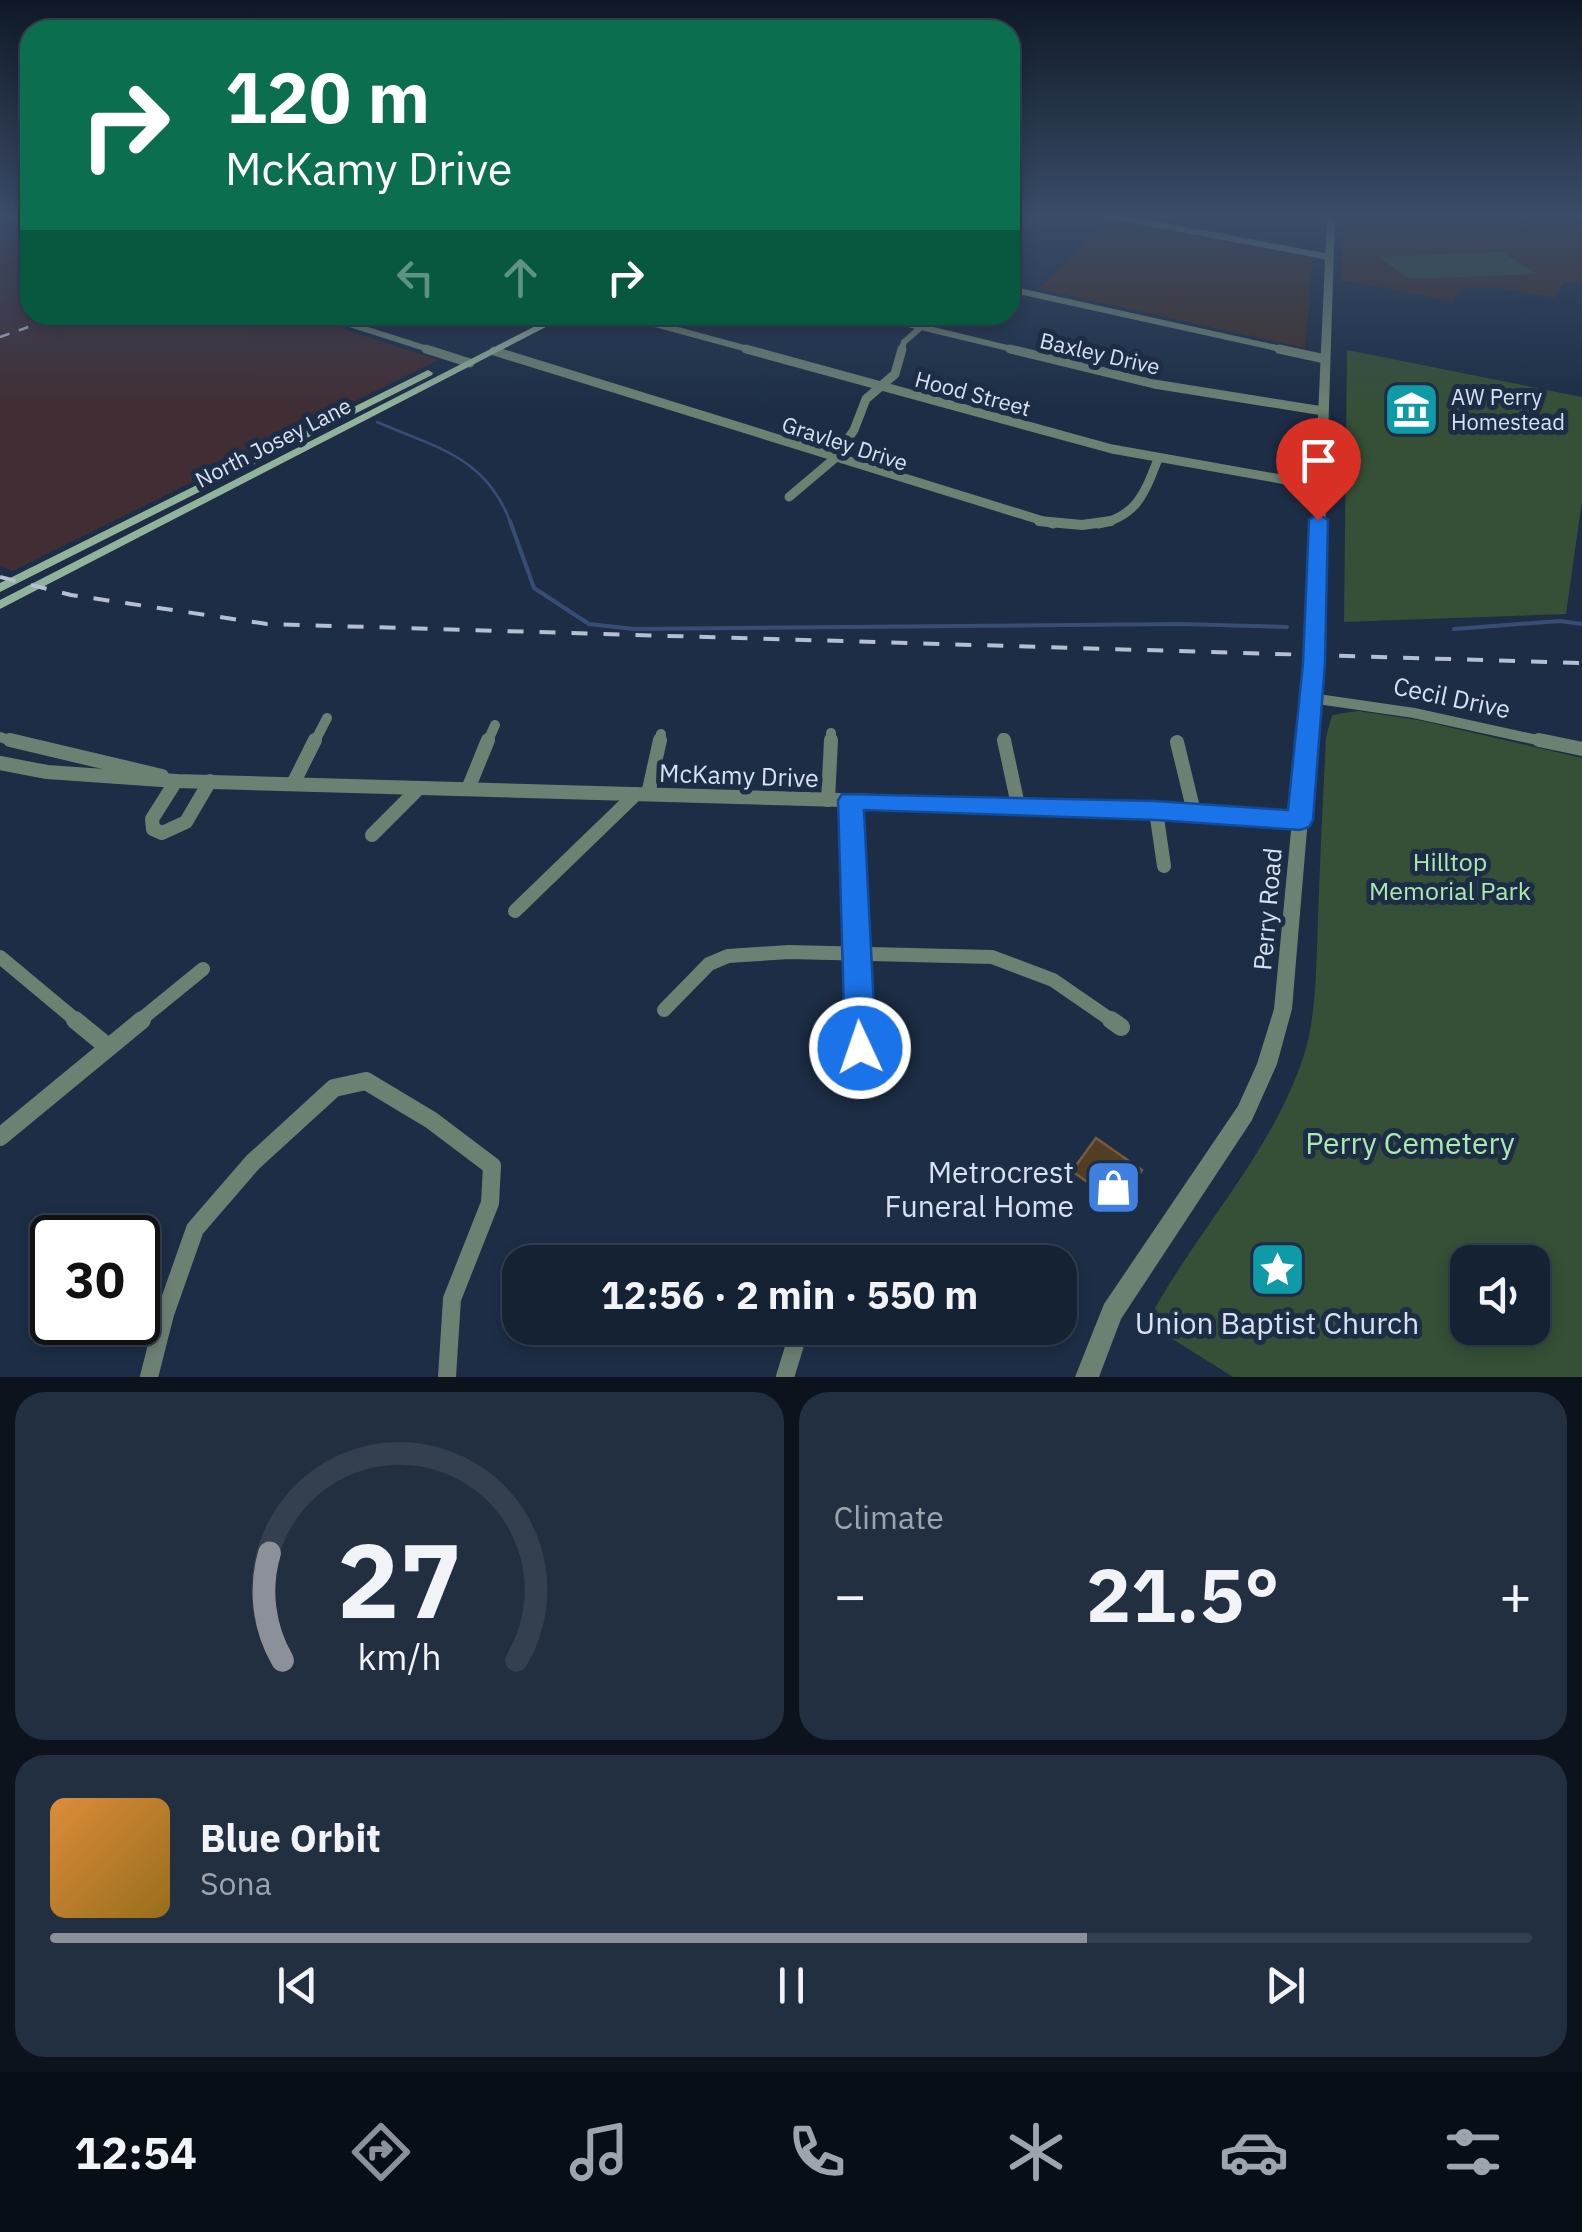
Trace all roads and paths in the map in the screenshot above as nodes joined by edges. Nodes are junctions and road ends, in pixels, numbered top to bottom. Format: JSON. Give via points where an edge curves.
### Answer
{"nodes":[{"id":1,"x":1328,"y":279,"type":"edge"},
{"id":2,"x":1020,"y":291,"type":"edge"},
{"id":3,"x":352,"y":325,"type":"edge"},
{"id":4,"x":523,"y":325,"type":"edge"},
{"id":5,"x":545,"y":325,"type":"edge"},
{"id":6,"x":658,"y":325,"type":"edge"},
{"id":7,"x":912,"y":325,"type":"edge"},
{"id":8,"x":922,"y":325,"type":"edge"},
{"id":9,"x":920,"y":327,"type":"junction"},
{"id":10,"x":494,"y":351,"type":"junction"},
{"id":11,"x":456,"y":359,"type":"junction"},
{"id":12,"x":1325,"y":359,"type":"junction"},
{"id":13,"x":470,"y":363,"type":"junction"},
{"id":14,"x":882,"y":387,"type":"junction"},
{"id":15,"x":1324,"y":411,"type":"junction"},
{"id":16,"x":1158,"y":458,"type":"junction"},
{"id":17,"x":834,"y":459,"type":"junction"},
{"id":18,"x":1320,"y":486,"type":"junction"},
{"id":19,"x":789,"y":497,"type":"dead end"},
{"id":20,"x":0,"y":588,"type":"edge"},
{"id":21,"x":0,"y":604,"type":"edge"},
{"id":22,"x":1311,"y":698,"type":"junction"},
{"id":23,"x":327,"y":718,"type":"dead end"},
{"id":24,"x":495,"y":725,"type":"dead end"},
{"id":25,"x":661,"y":734,"type":"dead end"},
{"id":26,"x":831,"y":734,"type":"dead end"},
{"id":27,"x":0,"y":737,"type":"edge"},
{"id":28,"x":1004,"y":738,"type":"dead end"},
{"id":29,"x":1177,"y":742,"type":"dead end"},
{"id":30,"x":1582,"y":749,"type":"edge"},
{"id":31,"x":0,"y":764,"type":"edge"},
{"id":32,"x":176,"y":781,"type":"junction"},
{"id":33,"x":210,"y":781,"type":"junction"},
{"id":34,"x":292,"y":784,"type":"junction"},
{"id":35,"x":419,"y":788,"type":"junction"},
{"id":36,"x":468,"y":789,"type":"junction"},
{"id":37,"x":642,"y":794,"type":"junction"},
{"id":38,"x":828,"y":800,"type":"junction"},
{"id":39,"x":850,"y":800,"type":"junction"},
{"id":40,"x":1018,"y":805,"type":"junction"},
{"id":41,"x":1156,"y":810,"type":"junction"},
{"id":42,"x":1194,"y":812,"type":"junction"},
{"id":43,"x":1300,"y":820,"type":"junction"},
{"id":44,"x":372,"y":835,"type":"dead end"},
{"id":45,"x":1164,"y":866,"type":"dead end"},
{"id":46,"x":516,"y":911,"type":"dead end"},
{"id":47,"x":855,"y":955,"type":"junction"},
{"id":48,"x":0,"y":956,"type":"edge"},
{"id":49,"x":203,"y":969,"type":"dead end"},
{"id":50,"x":664,"y":1010,"type":"dead end"},
{"id":51,"x":1120,"y":1027,"type":"dead end"},
{"id":52,"x":108,"y":1048,"type":"junction"},
{"id":53,"x":860,"y":1048,"type":"dead end"},
{"id":54,"x":0,"y":1137,"type":"edge"},
{"id":55,"x":794,"y":1345,"type":"edge"},
{"id":56,"x":149,"y":1377,"type":"edge"},
{"id":57,"x":447,"y":1377,"type":"edge"},
{"id":58,"x":785,"y":1377,"type":"edge"},
{"id":59,"x":1086,"y":1377,"type":"edge"}],
"edges":[{"from":1,"to":12,"type":"street","name":"Perry Road"},
{"from":2,"to":12,"type":"street"},
{"from":3,"to":11,"type":"street"},
{"from":4,"to":11,"type":"main road","name":"North Josey Lane"},
{"from":5,"to":10,"type":"main road","name":"North Josey Lane"},
{"from":6,"to":14,"type":"street","name":"Hood Street"},
{"from":7,"to":9,"type":"street","name":"Baxley Drive"},
{"from":8,"to":9,"type":"street"},
{"from":9,"to":14,"type":"street","via":[[904,342],[900,364]]},
{"from":9,"to":15,"type":"street","name":"Baxley Drive","via":[[1154,384]]},
{"from":10,"to":13,"type":"main road","name":"North Josey Lane"},
{"from":10,"to":17,"type":"street","name":"Gravley Drive"},
{"from":11,"to":13,"type":"street"},
{"from":11,"to":20,"type":"main road","name":"North Josey Lane"},
{"from":12,"to":15,"type":"street","name":"Perry Road"},
{"from":13,"to":21,"type":"main road","name":"North Josey Lane"},
{"from":14,"to":16,"type":"street","name":"Hood Street"},
{"from":14,"to":17,"type":"street","via":[[860,408]]},
{"from":15,"to":18,"type":"street","name":"Perry Road"},
{"from":16,"to":17,"type":"street","name":"Gravley Drive","via":[[1137,507],[1109,521],[1070,525]]},
{"from":16,"to":18,"type":"street","name":"Hood Street"},
{"from":17,"to":19,"type":"street"},
{"from":18,"to":22,"type":"street","name":"Perry Road"},
{"from":22,"to":30,"type":"street","name":"Cecil Drive","via":[[1421,712]]},
{"from":22,"to":43,"type":"street","name":"Perry Road"},
{"from":23,"to":34,"type":"street"},
{"from":24,"to":36,"type":"street"},
{"from":25,"to":37,"type":"street"},
{"from":26,"to":38,"type":"street"},
{"from":27,"to":32,"type":"street","name":"McKamy Drive"},
{"from":28,"to":40,"type":"street"},
{"from":29,"to":42,"type":"street"},
{"from":31,"to":32,"type":"street","name":"McKamy Drive"},
{"from":32,"to":33,"type":"street","name":"McKamy Drive"},
{"from":32,"to":33,"type":"street","via":[[152,819],[162,833],[186,822]]},
{"from":33,"to":34,"type":"street","name":"McKamy Drive"},
{"from":34,"to":35,"type":"street","name":"McKamy Drive"},
{"from":35,"to":36,"type":"street","name":"McKamy Drive"},
{"from":35,"to":44,"type":"street"},
{"from":36,"to":37,"type":"street","name":"McKamy Drive"},
{"from":37,"to":38,"type":"street","name":"McKamy Drive"},
{"from":37,"to":46,"type":"street"},
{"from":38,"to":39,"type":"street","name":"McKamy Drive"},
{"from":39,"to":40,"type":"street","name":"McKamy Drive"},
{"from":39,"to":47,"type":"street"},
{"from":40,"to":41,"type":"street","name":"McKamy Drive"},
{"from":41,"to":42,"type":"street","name":"McKamy Drive"},
{"from":41,"to":45,"type":"street"},
{"from":42,"to":43,"type":"street","name":"McKamy Drive"},
{"from":43,"to":59,"type":"street","name":"Perry Road","via":[[1283,1008],[1268,1064],[1246,1113],[1112,1312]]},
{"from":47,"to":50,"type":"street","via":[[728,956],[709,964]]},
{"from":47,"to":51,"type":"street","via":[[992,957],[1053,980]]},
{"from":47,"to":53,"type":"street"},
{"from":48,"to":52,"type":"street"},
{"from":49,"to":52,"type":"street"},
{"from":52,"to":54,"type":"street"},
{"from":55,"to":58,"type":"street"},
{"from":56,"to":57,"type":"street","via":[[195,1229],[253,1162],[334,1088],[366,1081],[492,1166],[489,1214],[452,1300]]}]}
